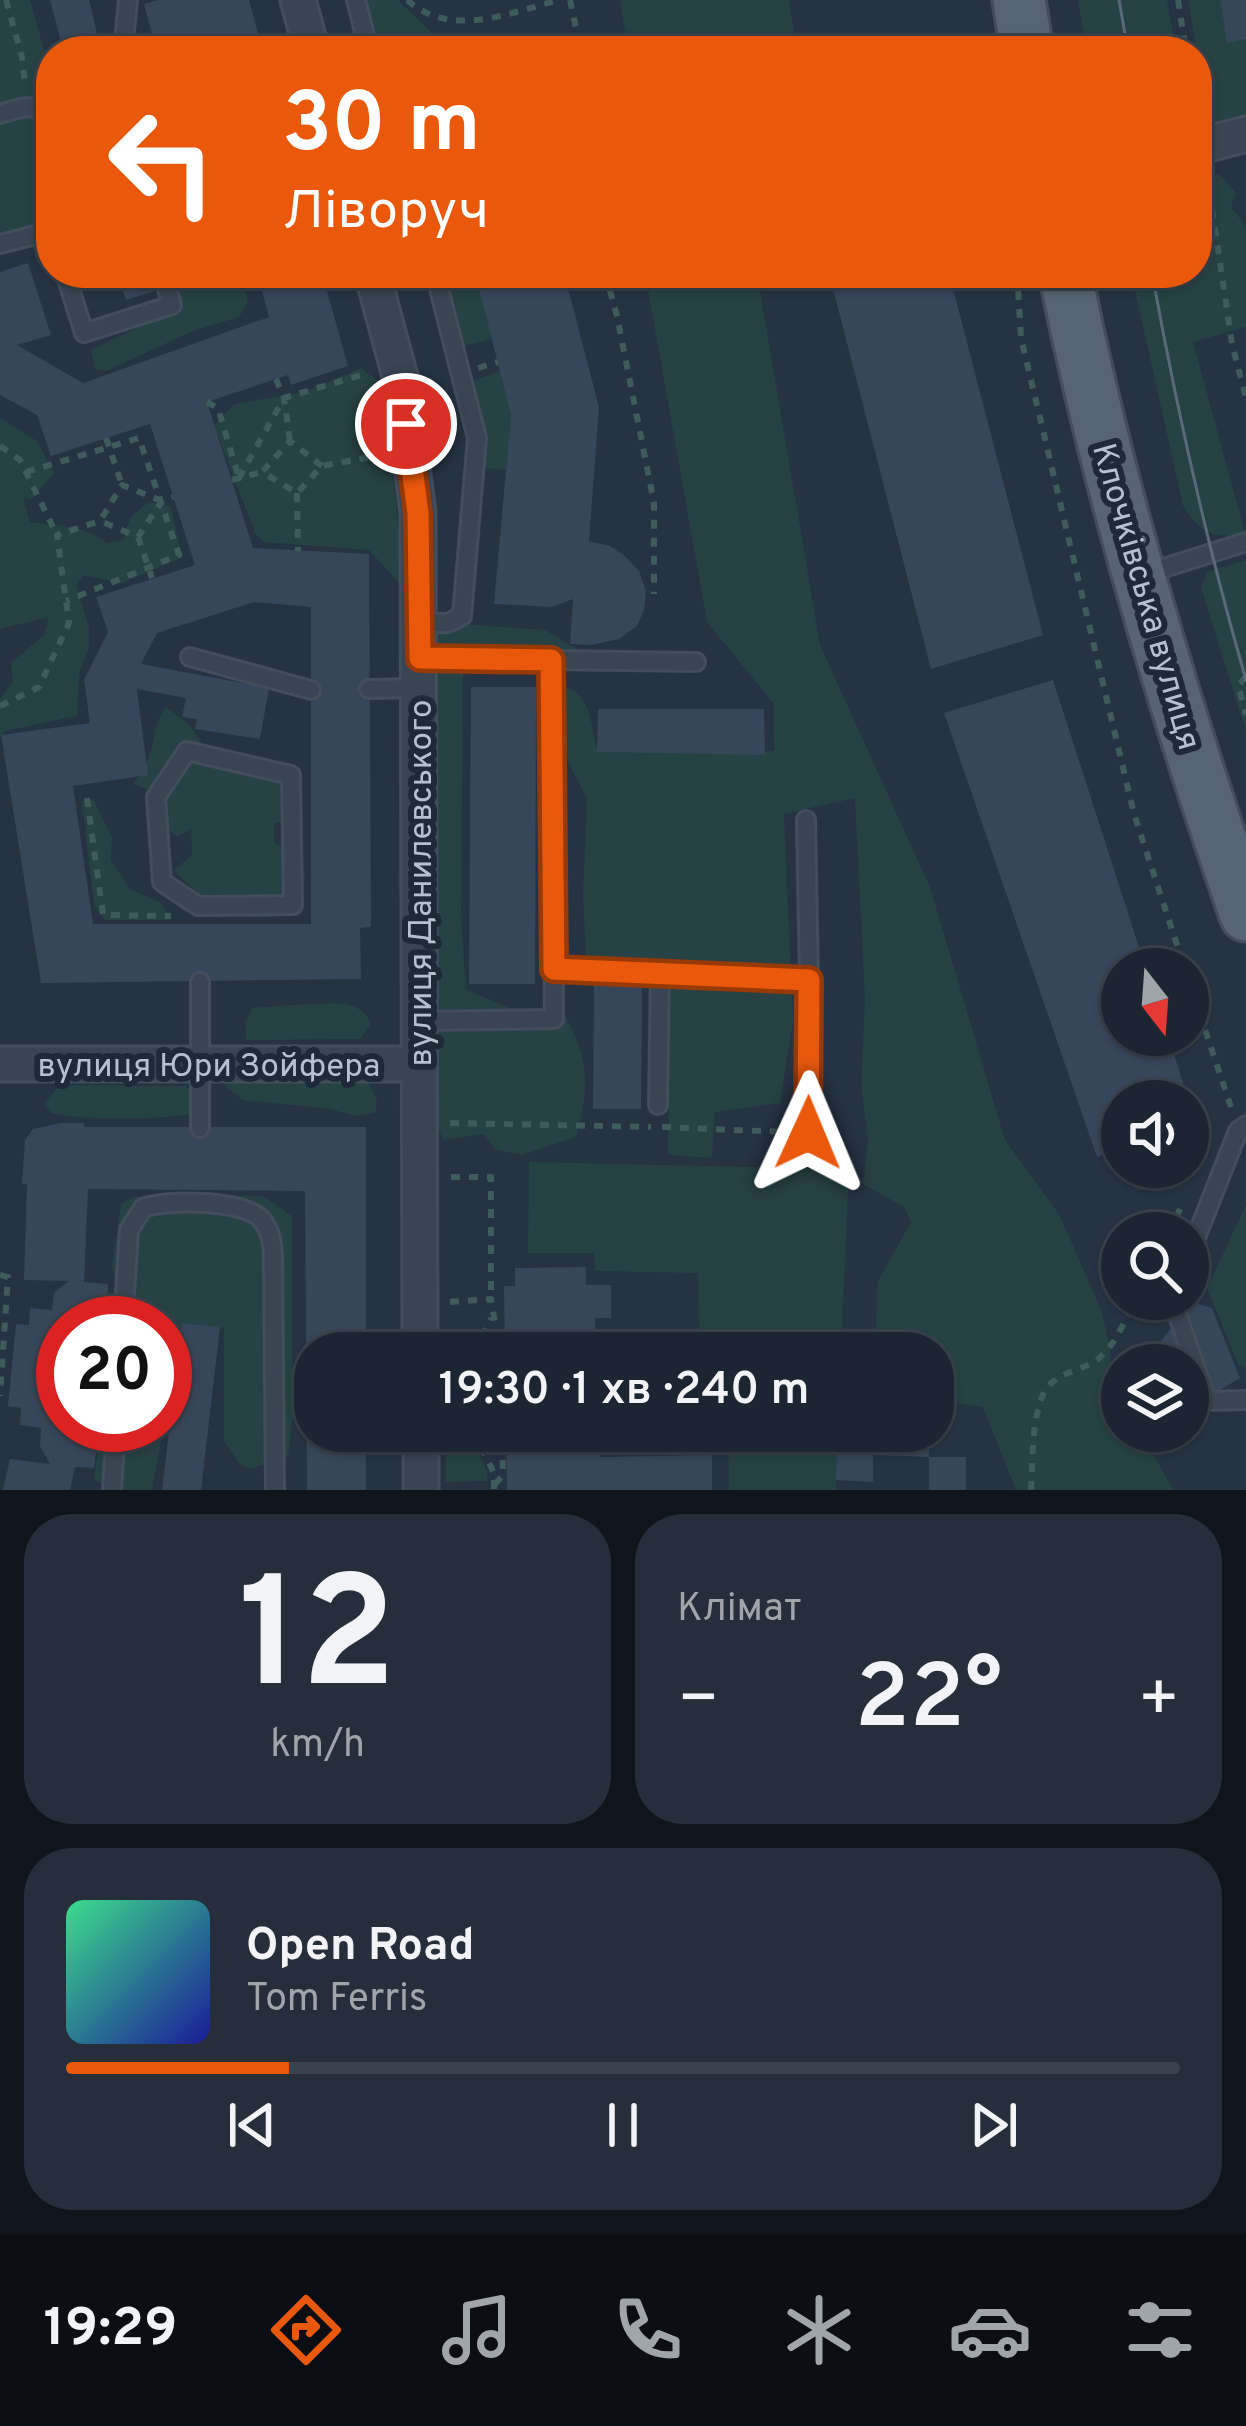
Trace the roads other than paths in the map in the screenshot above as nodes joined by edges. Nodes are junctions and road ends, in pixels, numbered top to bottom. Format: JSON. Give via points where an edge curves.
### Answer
{"nodes":[{"id":1,"x":128,"y":0,"type":"edge"},
{"id":2,"x":298,"y":0,"type":"edge"},
{"id":3,"x":356,"y":0,"type":"edge"},
{"id":4,"x":1019,"y":0,"type":"edge"},
{"id":5,"x":124,"y":36,"type":"edge"},
{"id":6,"x":308,"y":36,"type":"edge"},
{"id":7,"x":365,"y":36,"type":"edge"},
{"id":8,"x":1025,"y":36,"type":"edge"},
{"id":9,"x":36,"y":107,"type":"edge"},
{"id":10,"x":0,"y":114,"type":"edge"},
{"id":11,"x":1245,"y":139,"type":"edge"},
{"id":12,"x":1212,"y":144,"type":"edge"},
{"id":13,"x":36,"y":234,"type":"edge"},
{"id":14,"x":0,"y":244,"type":"edge"},
{"id":15,"x":69,"y":288,"type":"edge"},
{"id":16,"x":167,"y":288,"type":"edge"},
{"id":17,"x":376,"y":288,"type":"edge"},
{"id":18,"x":439,"y":288,"type":"edge"},
{"id":19,"x":1069,"y":288,"type":"edge"},
{"id":20,"x":1246,"y":542,"type":"edge"},
{"id":21,"x":1139,"y":576,"type":"junction"},
{"id":22,"x":419,"y":623,"type":"junction"},
{"id":23,"x":190,"y":657,"type":"dead end"},
{"id":24,"x":551,"y":660,"type":"junction"},
{"id":25,"x":696,"y":662,"type":"dead end"},
{"id":26,"x":420,"y":673,"type":"junction"},
{"id":27,"x":369,"y":689,"type":"dead end"},
{"id":28,"x":311,"y":690,"type":"dead end"},
{"id":29,"x":806,"y":820,"type":"dead end"},
{"id":30,"x":198,"y":915,"type":"joint"},
{"id":31,"x":1246,"y":915,"type":"edge"},
{"id":32,"x":554,"y":969,"type":"junction"},
{"id":33,"x":660,"y":974,"type":"junction"},
{"id":34,"x":809,"y":980,"type":"junction"},
{"id":35,"x":200,"y":982,"type":"dead end"},
{"id":36,"x":420,"y":1021,"type":"junction"},
{"id":37,"x":0,"y":1064,"type":"edge"},
{"id":38,"x":200,"y":1064,"type":"junction"},
{"id":39,"x":419,"y":1064,"type":"junction"},
{"id":40,"x":658,"y":1105,"type":"dead end"},
{"id":41,"x":200,"y":1128,"type":"dead end"},
{"id":42,"x":1242,"y":1128,"type":"edge"},
{"id":43,"x":808,"y":1133,"type":"road end"},
{"id":44,"x":1207,"y":1212,"type":"edge"},
{"id":45,"x":125,"y":1296,"type":"edge"},
{"id":46,"x":1179,"y":1320,"type":"edge"},
{"id":47,"x":420,"y":1332,"type":"edge"},
{"id":48,"x":1246,"y":1400,"type":"edge"},
{"id":49,"x":114,"y":1452,"type":"edge"},
{"id":50,"x":421,"y":1452,"type":"edge"},
{"id":51,"x":112,"y":1490,"type":"edge"},
{"id":52,"x":275,"y":1490,"type":"edge"},
{"id":53,"x":422,"y":1490,"type":"edge"}],
"edges":[{"from":1,"to":5,"type":"lane"},
{"from":2,"to":6,"type":"street"},
{"from":3,"to":7,"type":"lane"},
{"from":4,"to":8,"type":"main road"},
{"from":9,"to":10,"type":"lane"},
{"from":11,"to":12,"type":"street"},
{"from":13,"to":14,"type":"lane"},
{"from":15,"to":16,"type":"lane","via":[[84,333],[172,305]]},
{"from":17,"to":22,"type":"street","name":"вулиця Данилевського","via":[[401,380],[418,513]]},
{"from":18,"to":22,"type":"lane","via":[[477,438],[462,616]]},
{"from":19,"to":21,"type":"main road","name":"Клочківська вулиця"},
{"from":20,"to":21,"type":"lane"},
{"from":21,"to":31,"type":"main road","name":"Клочківська вулиця"},
{"from":22,"to":26,"type":"street","name":"вулиця Данилевського"},
{"from":23,"to":28,"type":"lane"},
{"from":24,"to":25,"type":"lane"},
{"from":24,"to":26,"type":"lane"},
{"from":24,"to":32,"type":"lane"},
{"from":26,"to":27,"type":"lane"},
{"from":26,"to":36,"type":"street","name":"вулиця Данилевського"},
{"from":29,"to":34,"type":"lane"},
{"from":30,"to":30,"type":"lane","via":[[162,882],[156,797],[187,751],[291,775],[293,905]]},
{"from":32,"to":33,"type":"lane"},
{"from":32,"to":36,"type":"lane","via":[[554,1019]]},
{"from":33,"to":34,"type":"lane"},
{"from":33,"to":40,"type":"lane"},
{"from":34,"to":43,"type":"lane"},
{"from":35,"to":38,"type":"lane"},
{"from":36,"to":39,"type":"street","name":"вулиця Данилевського"},
{"from":37,"to":38,"type":"street","name":"вулиця Юри Зойфера"},
{"from":38,"to":39,"type":"street","name":"вулиця Юри Зойфера"},
{"from":38,"to":41,"type":"lane"},
{"from":39,"to":47,"type":"street","name":"вулиця Данилевського"},
{"from":42,"to":44,"type":"lane"},
{"from":45,"to":52,"type":"lane","via":[[129,1230],[152,1205],[200,1197],[254,1213],[270,1232]]},
{"from":46,"to":48,"type":"lane","via":[[1207,1401]]},
{"from":49,"to":51,"type":"lane"},
{"from":50,"to":53,"type":"street"}]}
